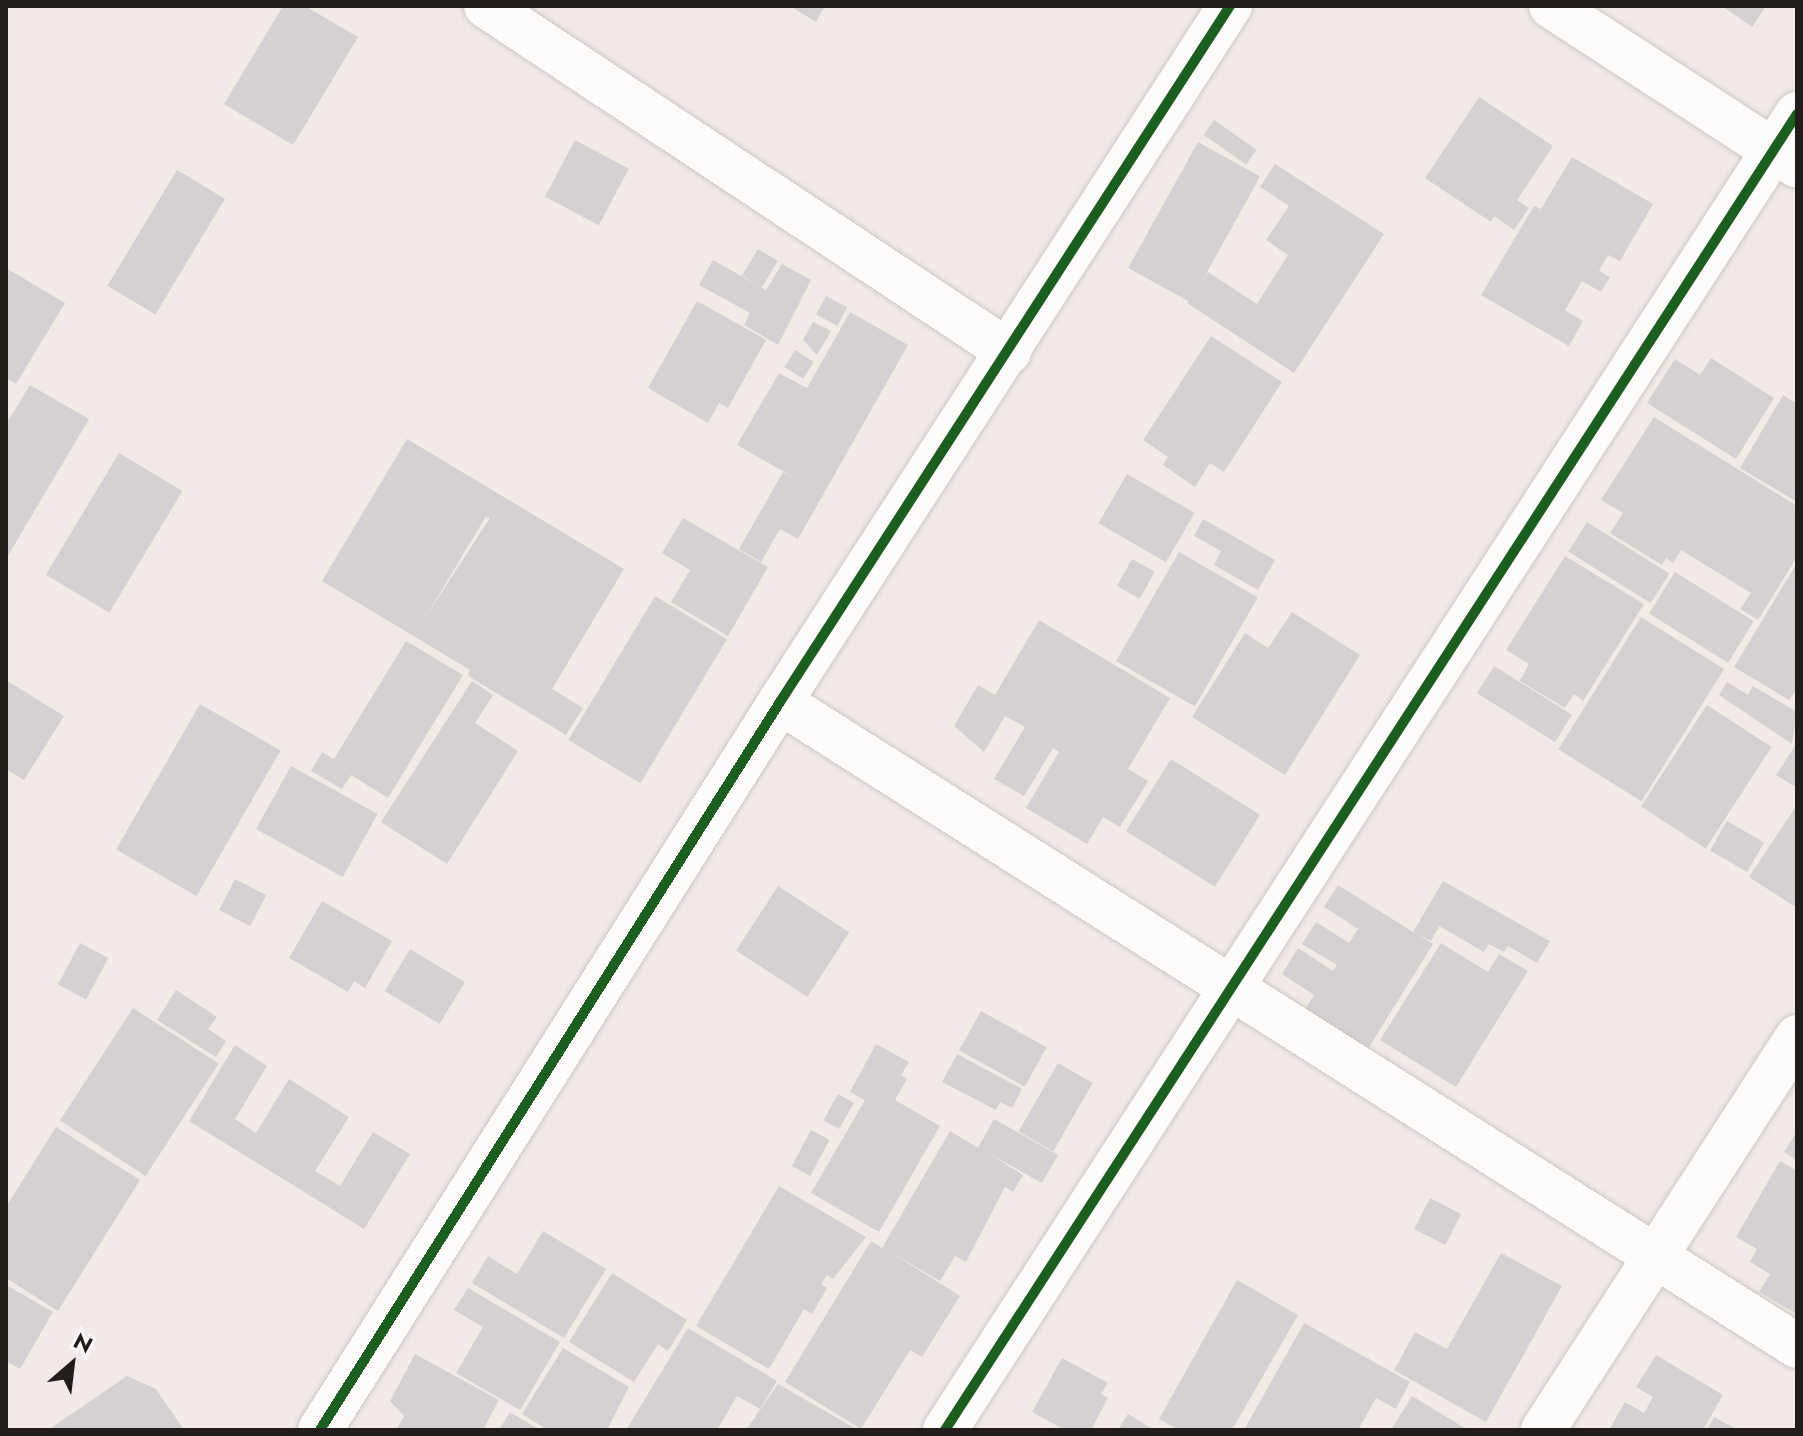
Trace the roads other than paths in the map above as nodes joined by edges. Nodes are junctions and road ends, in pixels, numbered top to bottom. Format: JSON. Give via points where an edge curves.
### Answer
{"nodes":[{"id":1,"x":486,"y":6,"type":"edge"},
{"id":2,"x":1230,"y":6,"type":"edge"},
{"id":3,"x":1551,"y":6,"type":"edge"},
{"id":4,"x":1797,"y":114,"type":"edge"},
{"id":5,"x":1786,"y":158,"type":"edge"},
{"id":6,"x":1009,"y":352,"type":"junction"},
{"id":7,"x":780,"y":702,"type":"junction"},
{"id":8,"x":1231,"y":986,"type":"junction"},
{"id":9,"x":1797,"y":1037,"type":"edge"},
{"id":10,"x":1659,"y":1256,"type":"junction"},
{"id":11,"x":1797,"y":1346,"type":"edge"},
{"id":12,"x":320,"y":1430,"type":"edge"},
{"id":13,"x":945,"y":1430,"type":"edge"},
{"id":14,"x":1543,"y":1430,"type":"edge"}],
"edges":[{"from":1,"to":6,"type":"street"},
{"from":2,"to":6,"type":"street"},
{"from":3,"to":5,"type":"street"},
{"from":4,"to":5,"type":"street"},
{"from":5,"to":8,"type":"street"},
{"from":6,"to":7,"type":"street"},
{"from":7,"to":8,"type":"street"},
{"from":7,"to":12,"type":"street"},
{"from":8,"to":10,"type":"street"},
{"from":8,"to":13,"type":"street"},
{"from":9,"to":10,"type":"street"},
{"from":10,"to":11,"type":"street"},
{"from":10,"to":14,"type":"street"}]}
